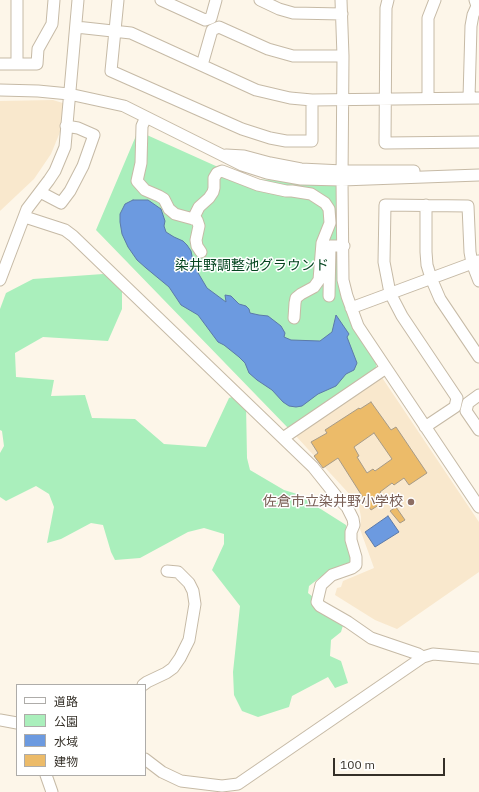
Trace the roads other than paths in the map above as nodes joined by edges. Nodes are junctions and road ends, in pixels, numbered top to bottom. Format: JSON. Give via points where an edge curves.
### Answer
{"nodes":[{"id":1,"x":16,"y":0,"type":"edge"},
{"id":2,"x":54,"y":0,"type":"edge"},
{"id":3,"x":78,"y":0,"type":"edge"},
{"id":4,"x":118,"y":0,"type":"edge"},
{"id":5,"x":161,"y":0,"type":"edge"},
{"id":6,"x":216,"y":0,"type":"edge"},
{"id":7,"x":260,"y":0,"type":"edge"},
{"id":8,"x":341,"y":0,"type":"edge"},
{"id":9,"x":388,"y":0,"type":"edge"},
{"id":10,"x":435,"y":0,"type":"edge"},
{"id":11,"x":476,"y":0,"type":"edge"},
{"id":12,"x":342,"y":14,"type":"junction"},
{"id":13,"x":76,"y":27,"type":"junction"},
{"id":14,"x":115,"y":31,"type":"junction"},
{"id":15,"x":343,"y":56,"type":"junction"},
{"id":16,"x":0,"y":64,"type":"edge"},
{"id":17,"x":17,"y":64,"type":"junction"},
{"id":18,"x":202,"y":65,"type":"junction"},
{"id":19,"x":0,"y":90,"type":"edge"},
{"id":20,"x":69,"y":94,"type":"junction"},
{"id":21,"x":428,"y":98,"type":"junction"},
{"id":22,"x":474,"y":98,"type":"edge"},
{"id":23,"x":343,"y":99,"type":"junction"},
{"id":24,"x":385,"y":99,"type":"junction"},
{"id":25,"x":312,"y":100,"type":"junction"},
{"id":26,"x":146,"y":117,"type":"junction"},
{"id":27,"x":66,"y":126,"type":"junction"},
{"id":28,"x":479,"y":142,"type":"edge"},
{"id":29,"x":479,"y":174,"type":"edge"},
{"id":30,"x":342,"y":176,"type":"junction"},
{"id":31,"x":40,"y":192,"type":"junction"},
{"id":32,"x":426,"y":206,"type":"junction"},
{"id":33,"x":24,"y":217,"type":"junction"},
{"id":34,"x":193,"y":218,"type":"junction"},
{"id":35,"x":344,"y":246,"type":"junction"},
{"id":36,"x":201,"y":252,"type":"dead end"},
{"id":37,"x":475,"y":262,"type":"edge"},
{"id":38,"x":431,"y":278,"type":"junction"},
{"id":39,"x":0,"y":280,"type":"edge"},
{"id":40,"x":479,"y":281,"type":"edge"},
{"id":41,"x":390,"y":293,"type":"junction"},
{"id":42,"x":329,"y":296,"type":"dead end"},
{"id":43,"x":351,"y":308,"type":"junction"},
{"id":44,"x":294,"y":318,"type":"dead end"},
{"id":45,"x":479,"y":357,"type":"edge"},
{"id":46,"x":386,"y":368,"type":"junction"},
{"id":47,"x":479,"y":395,"type":"edge"},
{"id":48,"x":426,"y":427,"type":"junction"},
{"id":49,"x":479,"y":430,"type":"edge"},
{"id":50,"x":283,"y":438,"type":"junction"},
{"id":51,"x":479,"y":507,"type":"edge"},
{"id":52,"x":166,"y":571,"type":"dead end"},
{"id":53,"x":423,"y":657,"type":"junction"},
{"id":54,"x":479,"y":658,"type":"edge"},
{"id":55,"x":144,"y":684,"type":"edge"},
{"id":56,"x":0,"y":720,"type":"edge"},
{"id":57,"x":16,"y":723,"type":"edge"},
{"id":58,"x":146,"y":760,"type":"edge"},
{"id":59,"x":46,"y":776,"type":"edge"},
{"id":60,"x":52,"y":792,"type":"edge"}],
"edges":[{"from":1,"to":17,"type":"street"},
{"from":2,"to":17,"type":"street","via":[[52,24],[38,49],[37,64]]},
{"from":3,"to":13,"type":"street"},
{"from":4,"to":14,"type":"street"},
{"from":5,"to":6,"type":"street","via":[[205,20],[211,18]]},
{"from":7,"to":12,"type":"street","via":[[293,13]]},
{"from":8,"to":12,"type":"street"},
{"from":9,"to":24,"type":"street"},
{"from":10,"to":21,"type":"street","via":[[428,18]]},
{"from":11,"to":22,"type":"street","via":[[477,6],[471,26]]},
{"from":12,"to":15,"type":"street"},
{"from":13,"to":14,"type":"street"},
{"from":13,"to":20,"type":"street"},
{"from":14,"to":18,"type":"street","via":[[131,33]]},
{"from":14,"to":25,"type":"street","via":[[111,71],[249,132],[286,141],[312,141]]},
{"from":15,"to":18,"type":"street","via":[[293,56],[268,49],[219,27],[212,30]]},
{"from":15,"to":23,"type":"street"},
{"from":16,"to":17,"type":"street"},
{"from":18,"to":25,"type":"street","via":[[256,90]]},
{"from":19,"to":20,"type":"street"},
{"from":20,"to":26,"type":"street","via":[[124,106]]},
{"from":20,"to":27,"type":"street"},
{"from":21,"to":22,"type":"street"},
{"from":21,"to":24,"type":"street"},
{"from":23,"to":24,"type":"street"},
{"from":23,"to":25,"type":"street"},
{"from":23,"to":30,"type":"street"},
{"from":24,"to":28,"type":"street","via":[[385,143]]},
{"from":26,"to":30,"type":"street","via":[[220,154],[244,156]]},
{"from":26,"to":34,"type":"street","via":[[142,126],[141,163],[137,181],[145,190],[164,199],[175,214]]},
{"from":27,"to":31,"type":"street","via":[[65,147],[55,171]]},
{"from":27,"to":31,"type":"street","via":[[94,135],[83,166],[60,204]]},
{"from":29,"to":30,"type":"street","via":[[434,171]]},
{"from":30,"to":35,"type":"street"},
{"from":31,"to":33,"type":"street"},
{"from":32,"to":37,"type":"street","via":[[468,206],[468,240]]},
{"from":32,"to":38,"type":"street","via":[[426,252]]},
{"from":32,"to":41,"type":"street","via":[[386,205],[384,262]]},
{"from":33,"to":39,"type":"street"},
{"from":33,"to":50,"type":"street","via":[[65,230],[73,236]]},
{"from":34,"to":36,"type":"street","via":[[199,226],[196,240]]},
{"from":34,"to":44,"type":"street","via":[[213,192],[214,178],[222,171],[258,185],[311,194],[325,203],[329,209],[330,223],[322,243],[319,280],[314,287],[296,298]]},
{"from":35,"to":42,"type":"street","via":[[330,246]]},
{"from":35,"to":43,"type":"street","via":[[344,280]]},
{"from":37,"to":38,"type":"street"},
{"from":37,"to":40,"type":"street"},
{"from":38,"to":41,"type":"street"},
{"from":38,"to":45,"type":"street","via":[[440,299]]},
{"from":41,"to":43,"type":"street"},
{"from":41,"to":48,"type":"street","via":[[402,316],[457,398],[455,407]]},
{"from":43,"to":46,"type":"street","via":[[358,326]]},
{"from":46,"to":48,"type":"street"},
{"from":46,"to":50,"type":"street"},
{"from":47,"to":49,"type":"street","via":[[468,403],[466,411]]},
{"from":48,"to":51,"type":"street"},
{"from":50,"to":53,"type":"street","via":[[313,467],[347,507],[353,518],[351,540],[356,565],[332,575],[321,586],[317,602],[371,638]]},
{"from":52,"to":55,"type":"street","via":[[178,572],[193,591],[195,604],[189,640],[173,668]]},
{"from":53,"to":54,"type":"street","via":[[433,654]]},
{"from":53,"to":58,"type":"street","via":[[238,784],[222,786],[181,781],[162,772]]},
{"from":56,"to":57,"type":"street"},
{"from":59,"to":60,"type":"street"}]}
